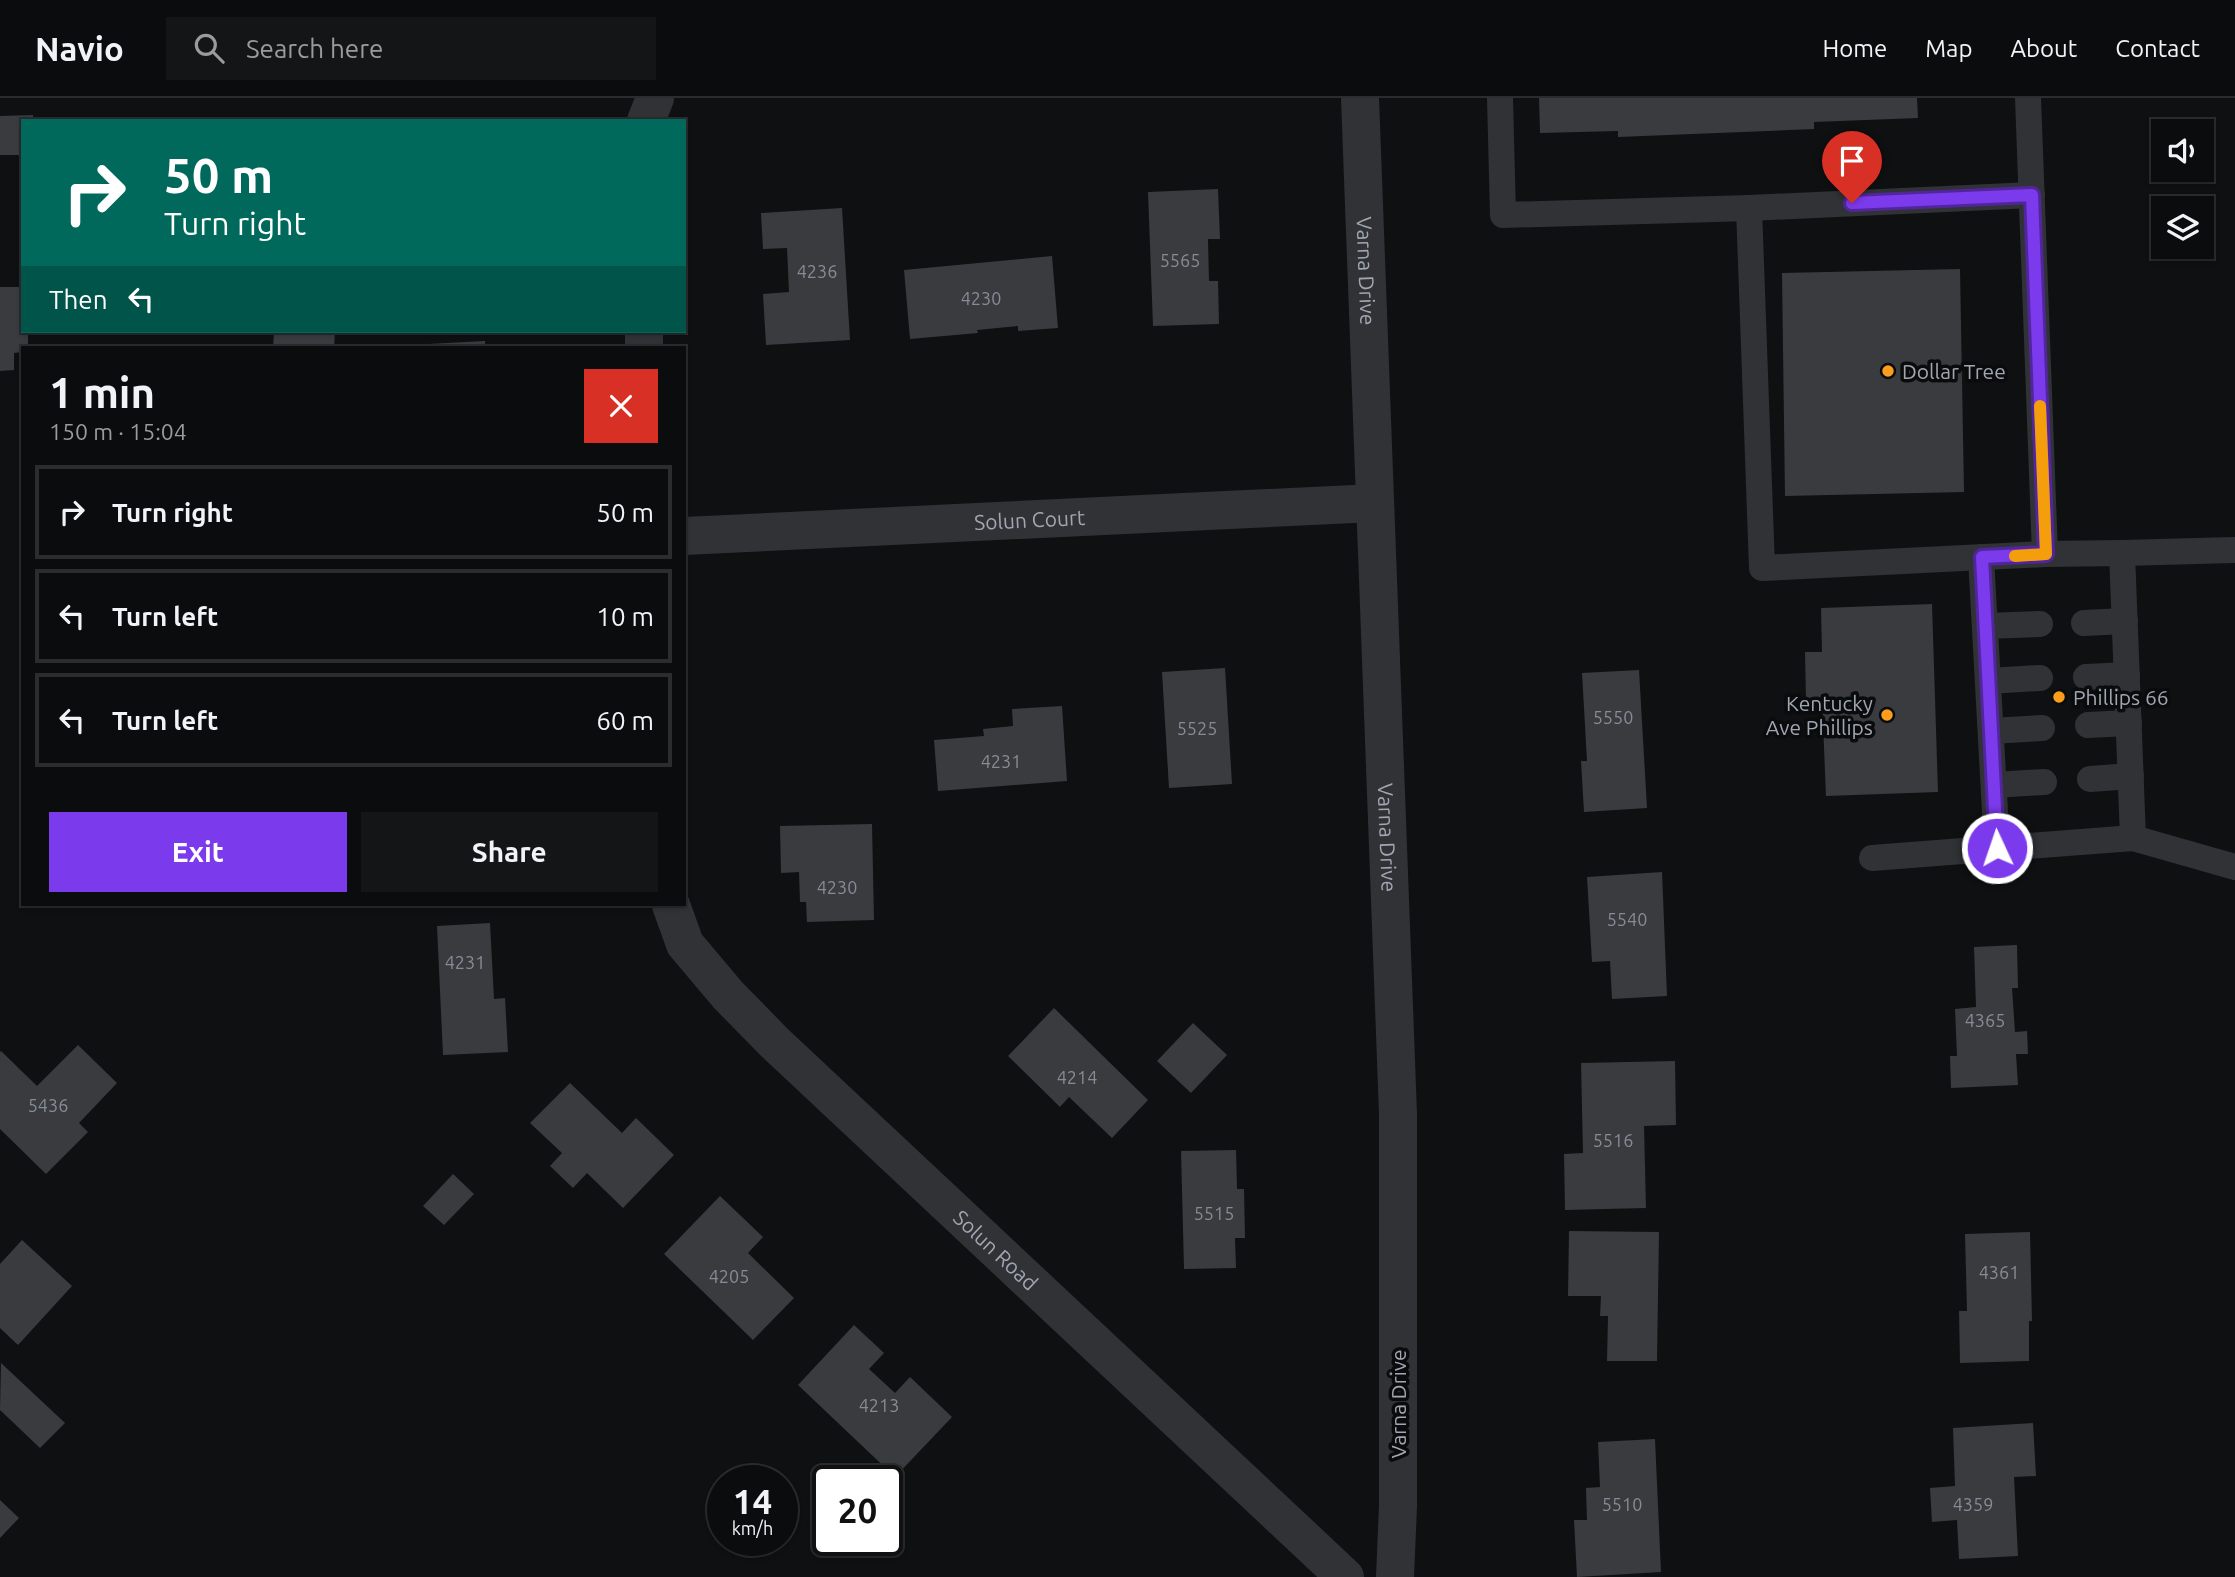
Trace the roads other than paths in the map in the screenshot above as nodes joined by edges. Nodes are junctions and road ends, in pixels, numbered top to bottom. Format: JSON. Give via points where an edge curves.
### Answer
{"nodes":[{"id":1,"x":655,"y":98,"type":"edge"},
{"id":2,"x":1360,"y":98,"type":"edge"},
{"id":3,"x":1500,"y":98,"type":"edge"},
{"id":4,"x":2028,"y":98,"type":"edge"},
{"id":5,"x":647,"y":119,"type":"edge"},
{"id":6,"x":2032,"y":195,"type":"junction"},
{"id":7,"x":1749,"y":208,"type":"junction"},
{"id":8,"x":1374,"y":503,"type":"junction"},
{"id":9,"x":686,"y":537,"type":"edge"},
{"id":10,"x":2235,"y":550,"type":"edge"},
{"id":11,"x":2122,"y":553,"type":"junction"},
{"id":12,"x":2046,"y":554,"type":"junction"},
{"id":13,"x":1982,"y":557,"type":"junction"},
{"id":14,"x":2125,"y":621,"type":"junction"},
{"id":15,"x":2084,"y":623,"type":"dead end"},
{"id":16,"x":2040,"y":624,"type":"dead end"},
{"id":17,"x":1985,"y":626,"type":"junction"},
{"id":18,"x":2127,"y":675,"type":"junction"},
{"id":19,"x":2086,"y":677,"type":"dead end"},
{"id":20,"x":2040,"y":678,"type":"dead end"},
{"id":21,"x":1988,"y":681,"type":"junction"},
{"id":22,"x":2129,"y":723,"type":"junction"},
{"id":23,"x":2088,"y":725,"type":"dead end"},
{"id":24,"x":2042,"y":728,"type":"dead end"},
{"id":25,"x":1991,"y":731,"type":"junction"},
{"id":26,"x":2131,"y":776,"type":"junction"},
{"id":27,"x":2090,"y":779,"type":"dead end"},
{"id":28,"x":2044,"y":782,"type":"dead end"},
{"id":29,"x":1994,"y":785,"type":"junction"},
{"id":30,"x":2133,"y":838,"type":"junction"},
{"id":31,"x":1997,"y":848,"type":"junction"},
{"id":32,"x":1872,"y":858,"type":"dead end"},
{"id":33,"x":2235,"y":867,"type":"edge"},
{"id":34,"x":671,"y":906,"type":"edge"},
{"id":35,"x":1345,"y":1577,"type":"edge"},
{"id":36,"x":1395,"y":1577,"type":"edge"}],
"edges":[{"from":1,"to":5,"type":"street"},
{"from":2,"to":8,"type":"street","name":"Varna Drive"},
{"from":3,"to":7,"type":"lane","via":[[1503,215]]},
{"from":4,"to":6,"type":"lane"},
{"from":6,"to":7,"type":"lane"},
{"from":6,"to":12,"type":"lane"},
{"from":7,"to":13,"type":"lane","via":[[1762,568]]},
{"from":8,"to":9,"type":"street","name":"Solun Court"},
{"from":8,"to":36,"type":"street","name":"Varna Drive","via":[[1398,1114]]},
{"from":10,"to":11,"type":"lane"},
{"from":11,"to":12,"type":"lane"},
{"from":11,"to":14,"type":"lane"},
{"from":12,"to":13,"type":"lane"},
{"from":13,"to":17,"type":"lane"},
{"from":14,"to":15,"type":"lane"},
{"from":14,"to":18,"type":"lane"},
{"from":16,"to":17,"type":"lane"},
{"from":17,"to":21,"type":"lane"},
{"from":18,"to":19,"type":"lane"},
{"from":18,"to":22,"type":"lane"},
{"from":20,"to":21,"type":"lane"},
{"from":21,"to":25,"type":"lane"},
{"from":22,"to":23,"type":"lane"},
{"from":22,"to":26,"type":"lane"},
{"from":24,"to":25,"type":"lane"},
{"from":25,"to":29,"type":"lane"},
{"from":26,"to":27,"type":"lane"},
{"from":26,"to":30,"type":"lane"},
{"from":28,"to":29,"type":"lane"},
{"from":29,"to":31,"type":"lane"},
{"from":30,"to":31,"type":"lane"},
{"from":30,"to":33,"type":"lane"},
{"from":31,"to":32,"type":"lane"},
{"from":34,"to":35,"type":"street","name":"Solun Road","via":[[685,944],[774,1042]]}]}
